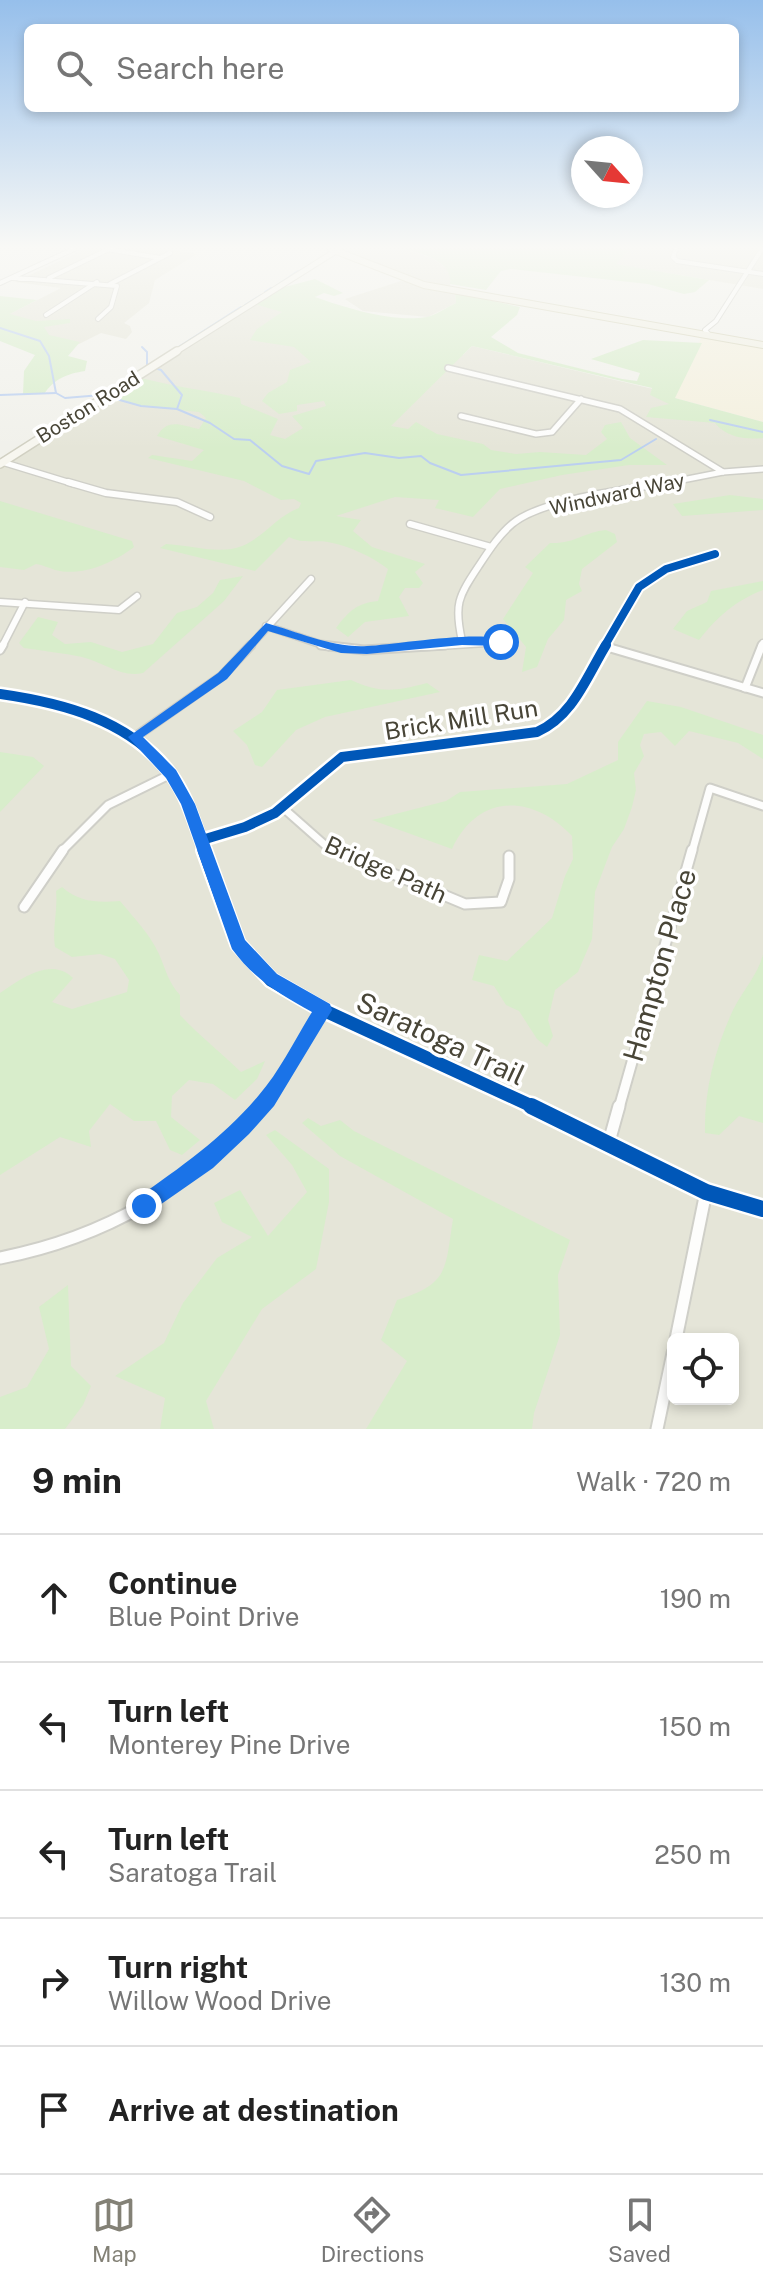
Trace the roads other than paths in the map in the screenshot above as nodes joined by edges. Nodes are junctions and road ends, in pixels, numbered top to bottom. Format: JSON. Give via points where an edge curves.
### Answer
{"nodes":[{"id":1,"x":102,"y":316,"type":"edge"},
{"id":2,"x":231,"y":316,"type":"edge"},
{"id":3,"x":599,"y":316,"type":"edge"},
{"id":4,"x":719,"y":316,"type":"edge"},
{"id":5,"x":98,"y":319,"type":"dead end"},
{"id":6,"x":709,"y":335,"type":"junction"},
{"id":7,"x":763,"y":345,"type":"edge"},
{"id":8,"x":448,"y":368,"type":"dead end"},
{"id":9,"x":581,"y":399,"type":"junction"},
{"id":10,"x":461,"y":416,"type":"dead end"},
{"id":11,"x":1,"y":463,"type":"edge"},
{"id":12,"x":763,"y":469,"type":"edge"},
{"id":13,"x":723,"y":472,"type":"junction"},
{"id":14,"x":210,"y":517,"type":"dead end"},
{"id":15,"x":410,"y":524,"type":"dead end"},
{"id":16,"x":491,"y":547,"type":"junction"},
{"id":17,"x":715,"y":554,"type":"dead end"},
{"id":18,"x":311,"y":579,"type":"dead end"},
{"id":19,"x":137,"y":596,"type":"dead end"},
{"id":20,"x":0,"y":602,"type":"edge"},
{"id":21,"x":25,"y":602,"type":"junction"},
{"id":22,"x":266,"y":626,"type":"junction"},
{"id":23,"x":462,"y":641,"type":"junction"},
{"id":24,"x":501,"y":642,"type":"dead end"},
{"id":25,"x":763,"y":643,"type":"edge"},
{"id":26,"x":607,"y":647,"type":"junction"},
{"id":27,"x":0,"y":650,"type":"edge"},
{"id":28,"x":745,"y":688,"type":"junction"},
{"id":29,"x":763,"y":693,"type":"edge"},
{"id":30,"x":0,"y":694,"type":"edge"},
{"id":31,"x":135,"y":737,"type":"junction"},
{"id":32,"x":171,"y":774,"type":"junction"},
{"id":33,"x":763,"y":806,"type":"edge"},
{"id":34,"x":282,"y":807,"type":"junction"},
{"id":35,"x":202,"y":840,"type":"junction"},
{"id":36,"x":509,"y":856,"type":"dead end"},
{"id":37,"x":24,"y":907,"type":"dead end"},
{"id":38,"x":323,"y":1010,"type":"junction"},
{"id":39,"x":609,"y":1142,"type":"junction"},
{"id":40,"x":706,"y":1192,"type":"junction"},
{"id":41,"x":763,"y":1209,"type":"edge"},
{"id":42,"x":0,"y":1258,"type":"edge"},
{"id":43,"x":677,"y":1333,"type":"edge"},
{"id":44,"x":667,"y":1382,"type":"edge"},
{"id":45,"x":657,"y":1429,"type":"edge"}],
"edges":[{"from":1,"to":5,"type":"street"},
{"from":2,"to":11,"type":"street","name":"Boston Road"},
{"from":3,"to":6,"type":"main road"},
{"from":4,"to":6,"type":"street"},
{"from":6,"to":7,"type":"main road"},
{"from":8,"to":9,"type":"street"},
{"from":9,"to":10,"type":"street","via":[[552,432],[536,434]]},
{"from":9,"to":13,"type":"street","via":[[620,409]]},
{"from":11,"to":14,"type":"street","via":[[106,493],[177,502]]},
{"from":12,"to":13,"type":"street","name":"Windward Way"},
{"from":13,"to":16,"type":"street","name":"Windward Way","via":[[555,504],[514,522]]},
{"from":15,"to":16,"type":"street"},
{"from":16,"to":23,"type":"street","name":"Windward Way","via":[[460,594],[456,614]]},
{"from":17,"to":26,"type":"street","name":"Brick Mill Run","via":[[651,577],[628,603]]},
{"from":18,"to":22,"type":"street"},
{"from":19,"to":21,"type":"street","via":[[119,610]]},
{"from":20,"to":21,"type":"street"},
{"from":21,"to":27,"type":"street"},
{"from":22,"to":23,"type":"street","via":[[341,649]]},
{"from":22,"to":31,"type":"street","via":[[222,676]]},
{"from":23,"to":24,"type":"street"},
{"from":25,"to":28,"type":"street"},
{"from":26,"to":28,"type":"street"},
{"from":26,"to":34,"type":"street","name":"Brick Mill Run","via":[[557,723],[537,732],[342,757]]},
{"from":28,"to":29,"type":"street"},
{"from":30,"to":31,"type":"street","name":"Saratoga Trail","via":[[76,710]]},
{"from":31,"to":32,"type":"street","name":"Saratoga Trail"},
{"from":32,"to":35,"type":"street","name":"Saratoga Trail"},
{"from":32,"to":37,"type":"street","via":[[96,815],[36,882]]},
{"from":33,"to":39,"type":"street","name":"Hampton Place","via":[[710,788]]},
{"from":34,"to":35,"type":"street","name":"Brick Mill Run"},
{"from":34,"to":36,"type":"street","name":"Bridge Path","via":[[325,845],[465,904],[501,902]]},
{"from":35,"to":38,"type":"street","name":"Saratoga Trail","via":[[238,944],[271,980]]},
{"from":38,"to":39,"type":"street","name":"Saratoga Trail"},
{"from":38,"to":42,"type":"street","via":[[268,1100],[177,1185],[76,1238]]},
{"from":39,"to":40,"type":"street","name":"Saratoga Trail"},
{"from":40,"to":41,"type":"street","name":"Saratoga Trail"},
{"from":40,"to":43,"type":"street"},
{"from":44,"to":45,"type":"street"}]}
